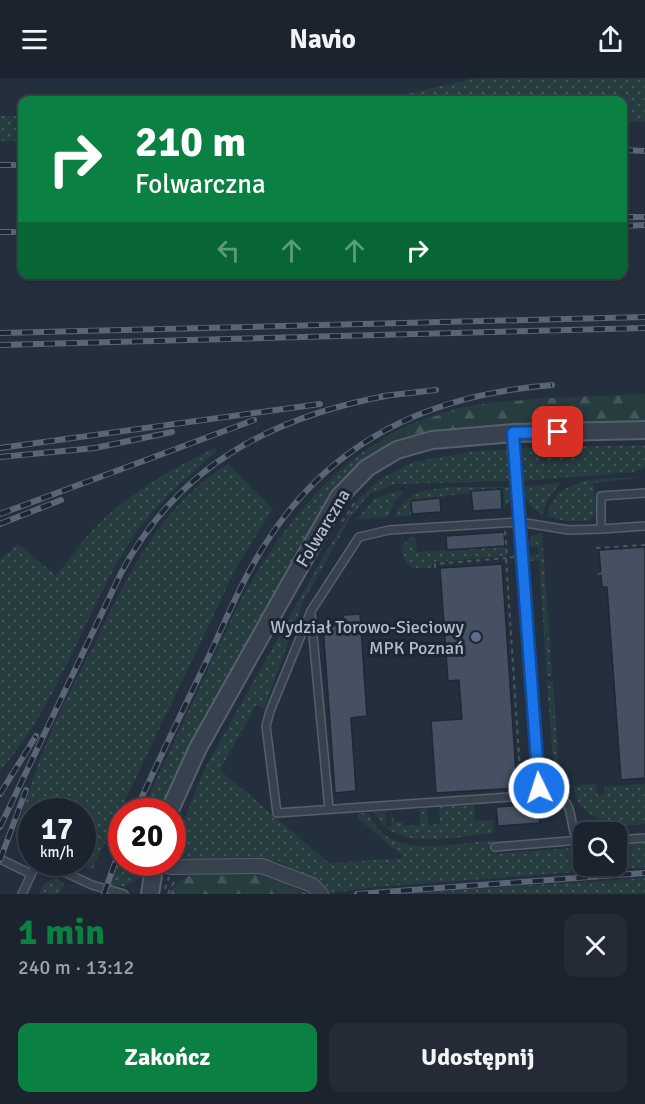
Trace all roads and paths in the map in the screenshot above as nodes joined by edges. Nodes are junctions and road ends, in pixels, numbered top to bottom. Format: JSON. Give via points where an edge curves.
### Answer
{"nodes":[{"id":1,"x":645,"y":430,"type":"edge"},
{"id":2,"x":513,"y":433,"type":"junction"},
{"id":3,"x":645,"y":493,"type":"edge"},
{"id":4,"x":355,"y":495,"type":"dead end"},
{"id":5,"x":358,"y":498,"type":"dead end"},
{"id":6,"x":519,"y":522,"type":"junction"},
{"id":7,"x":336,"y":525,"type":"dead end"},
{"id":8,"x":645,"y":526,"type":"edge"},
{"id":9,"x":339,"y":527,"type":"dead end"},
{"id":10,"x":601,"y":529,"type":"junction"},
{"id":11,"x":505,"y":530,"type":"dead end"},
{"id":12,"x":645,"y":545,"type":"edge"},
{"id":13,"x":596,"y":548,"type":"dead end"},
{"id":14,"x":516,"y":557,"type":"dead end"},
{"id":15,"x":507,"y":558,"type":"junction"},
{"id":16,"x":435,"y":568,"type":"dead end"},
{"id":17,"x":603,"y":573,"type":"dead end"},
{"id":18,"x":598,"y":574,"type":"dead end"},
{"id":19,"x":311,"y":612,"type":"junction"},
{"id":20,"x":521,"y":789,"type":"dead end"},
{"id":21,"x":540,"y":794,"type":"junction"},
{"id":22,"x":182,"y":798,"type":"edge"},
{"id":23,"x":329,"y":809,"type":"junction"},
{"id":24,"x":573,"y":829,"type":"edge"},
{"id":25,"x":645,"y":838,"type":"edge"},
{"id":26,"x":627,"y":839,"type":"edge"},
{"id":27,"x":573,"y":842,"type":"edge"},
{"id":28,"x":495,"y":847,"type":"dead end"},
{"id":29,"x":0,"y":859,"type":"edge"},
{"id":30,"x":186,"y":867,"type":"edge"},
{"id":31,"x":18,"y":868,"type":"edge"},
{"id":32,"x":30,"y":876,"type":"edge"},
{"id":33,"x":73,"y":876,"type":"edge"},
{"id":34,"x":152,"y":876,"type":"edge"},
{"id":35,"x":176,"y":876,"type":"edge"},
{"id":36,"x":22,"y":894,"type":"edge"},
{"id":37,"x":124,"y":894,"type":"edge"},
{"id":38,"x":150,"y":894,"type":"edge"},
{"id":39,"x":168,"y":894,"type":"edge"},
{"id":40,"x":321,"y":894,"type":"edge"}],
"edges":[{"from":1,"to":2,"type":"street","name":"Folwarczna"},
{"from":2,"to":6,"type":"lane"},
{"from":2,"to":22,"type":"street","name":"Folwarczna","via":[[406,446],[375,461],[351,483],[198,748]]},
{"from":3,"to":10,"type":"lane","via":[[601,496]]},
{"from":4,"to":7,"type":"path"},
{"from":5,"to":9,"type":"path"},
{"from":6,"to":10,"type":"lane","via":[[569,530]]},
{"from":6,"to":19,"type":"lane","via":[[389,530],[359,537]]},
{"from":6,"to":21,"type":"lane"},
{"from":8,"to":10,"type":"lane"},
{"from":11,"to":15,"type":"path"},
{"from":12,"to":13,"type":"path"},
{"from":14,"to":15,"type":"path"},
{"from":15,"to":16,"type":"path","via":[[435,564]]},
{"from":15,"to":20,"type":"path"},
{"from":17,"to":18,"type":"path"},
{"from":19,"to":23,"type":"lane"},
{"from":19,"to":23,"type":"lane","via":[[266,726],[277,813]]},
{"from":21,"to":23,"type":"lane"},
{"from":21,"to":24,"type":"lane","via":[[556,795],[565,801]]},
{"from":25,"to":26,"type":"lane"},
{"from":27,"to":28,"type":"lane"},
{"from":29,"to":31,"type":"lane"},
{"from":30,"to":40,"type":"street","via":[[262,866],[312,885]]},
{"from":32,"to":36,"type":"lane"},
{"from":33,"to":37,"type":"lane"},
{"from":34,"to":38,"type":"street"},
{"from":35,"to":39,"type":"path"}]}
